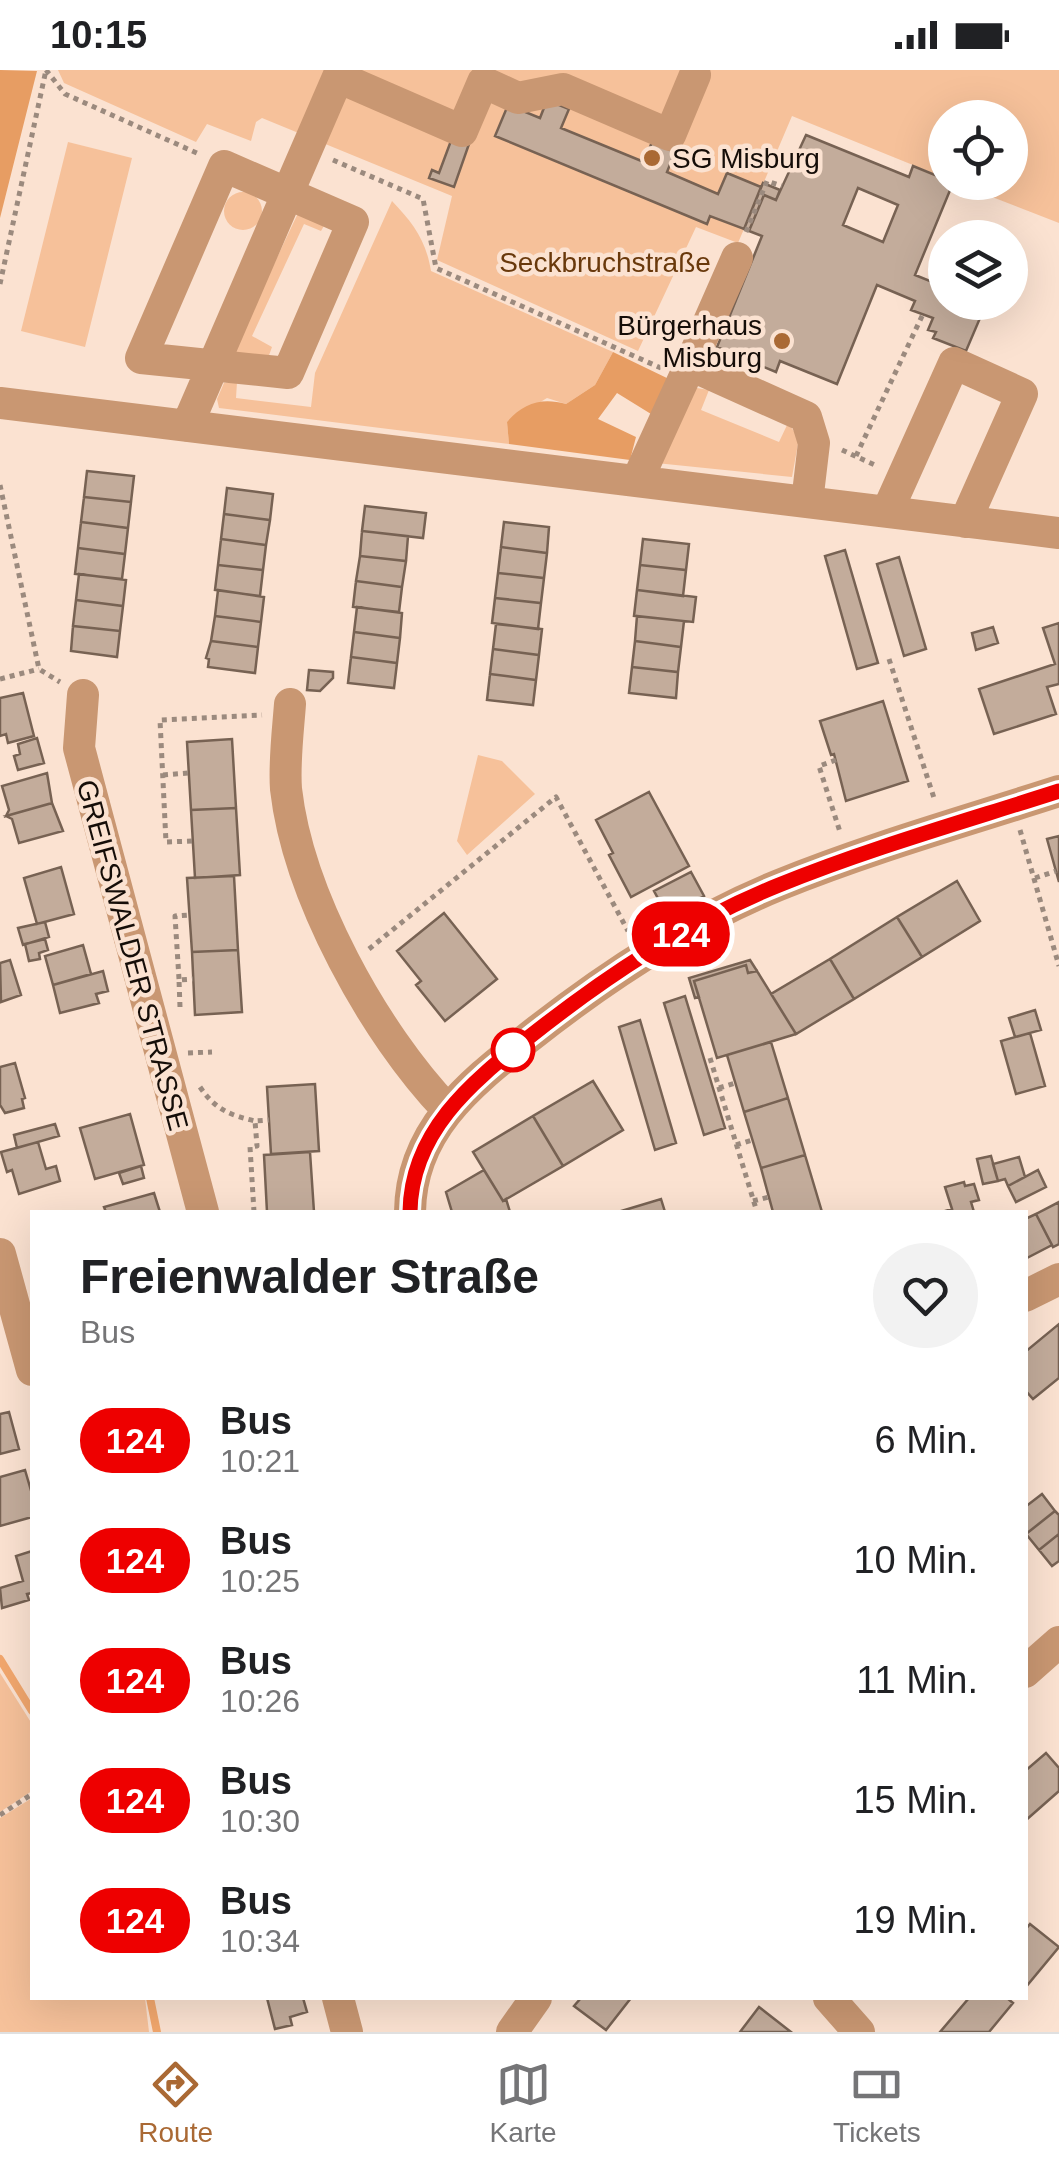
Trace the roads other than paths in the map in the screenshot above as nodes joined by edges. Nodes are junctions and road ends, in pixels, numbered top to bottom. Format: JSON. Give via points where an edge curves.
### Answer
{"nodes":[{"id":1,"x":330,"y":74,"type":"edge"},
{"id":2,"x":695,"y":75,"type":"dead end"},
{"id":3,"x":288,"y":194,"type":"junction"},
{"id":4,"x":736,"y":258,"type":"road end"},
{"id":5,"x":213,"y":366,"type":"junction"},
{"id":6,"x":686,"y":372,"type":"junction"},
{"id":7,"x":0,"y":403,"type":"edge"},
{"id":8,"x":187,"y":426,"type":"junction"},
{"id":9,"x":637,"y":481,"type":"junction"},
{"id":10,"x":807,"y":502,"type":"junction"},
{"id":11,"x":887,"y":512,"type":"junction"},
{"id":12,"x":965,"y":522,"type":"junction"},
{"id":13,"x":1058,"y":532,"type":"edge"},
{"id":14,"x":83,"y":695,"type":"dead end"},
{"id":15,"x":290,"y":709,"type":"road end"},
{"id":16,"x":1059,"y":790,"type":"edge"},
{"id":17,"x":447,"y":1109,"type":"junction"},
{"id":18,"x":202,"y":1210,"type":"edge"},
{"id":19,"x":410,"y":1210,"type":"edge"},
{"id":20,"x":0,"y":1254,"type":"edge"},
{"id":21,"x":1059,"y":1279,"type":"edge"},
{"id":22,"x":1028,"y":1294,"type":"edge"},
{"id":23,"x":30,"y":1363,"type":"edge"},
{"id":24,"x":1059,"y":1642,"type":"edge"},
{"id":25,"x":1028,"y":1669,"type":"edge"},
{"id":26,"x":339,"y":2000,"type":"edge"},
{"id":27,"x":535,"y":2000,"type":"edge"},
{"id":28,"x":830,"y":2000,"type":"edge"},
{"id":29,"x":347,"y":2032,"type":"edge"},
{"id":30,"x":512,"y":2032,"type":"edge"},
{"id":31,"x":859,"y":2032,"type":"edge"}],
"edges":[{"from":1,"to":2,"type":"street","via":[[462,131],[483,82],[518,98],[564,88],[670,135]]},
{"from":1,"to":3,"type":"street"},
{"from":3,"to":5,"type":"street"},
{"from":3,"to":5,"type":"street","via":[[353,222],[288,373]]},
{"from":3,"to":5,"type":"street","via":[[224,166],[141,358]]},
{"from":4,"to":6,"type":"street"},
{"from":5,"to":8,"type":"street"},
{"from":6,"to":9,"type":"street"},
{"from":6,"to":10,"type":"street","via":[[806,418],[813,436]]},
{"from":7,"to":8,"type":"street"},
{"from":8,"to":9,"type":"street"},
{"from":9,"to":10,"type":"street"},
{"from":10,"to":11,"type":"street"},
{"from":11,"to":12,"type":"street"},
{"from":11,"to":12,"type":"street","via":[[954,364],[1022,394]]},
{"from":12,"to":13,"type":"street"},
{"from":14,"to":18,"type":"street","name":"GREIFSWALDER STRASSE","via":[[78,748]]},
{"from":15,"to":17,"type":"street","via":[[286,786],[313,889],[386,1033]]},
{"from":16,"to":17,"type":"street","via":[[766,890],[642,956],[558,1014]]},
{"from":17,"to":19,"type":"street","via":[[420,1158]]},
{"from":20,"to":23,"type":"street"},
{"from":21,"to":22,"type":"street"},
{"from":24,"to":25,"type":"street"},
{"from":26,"to":29,"type":"street"},
{"from":27,"to":30,"type":"street"},
{"from":28,"to":31,"type":"street"}]}
